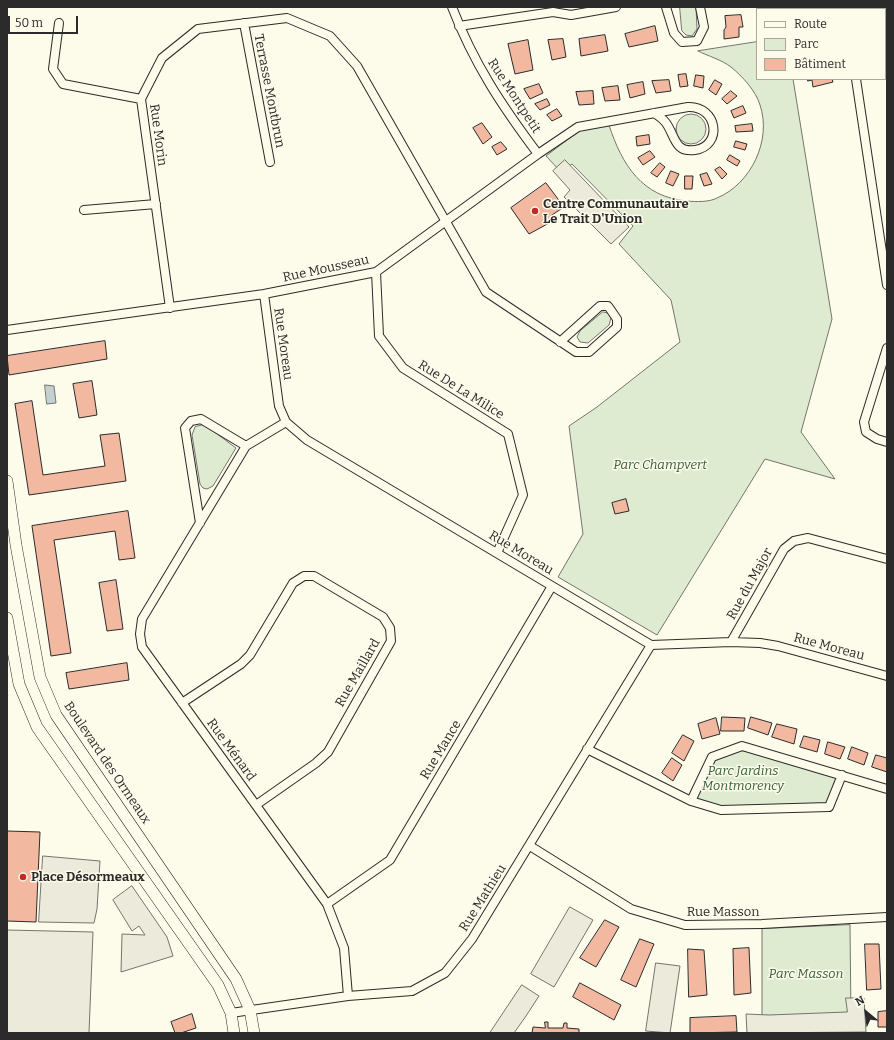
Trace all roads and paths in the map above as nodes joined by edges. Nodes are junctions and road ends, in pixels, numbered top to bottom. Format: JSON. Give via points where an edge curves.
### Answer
{"nodes":[{"id":1,"x":452,"y":7,"type":"edge"},
{"id":2,"x":616,"y":7,"type":"edge"},
{"id":3,"x":666,"y":7,"type":"edge"},
{"id":4,"x":700,"y":7,"type":"edge"},
{"id":5,"x":552,"y":9,"type":"edge"},
{"id":6,"x":59,"y":23,"type":"dead end"},
{"id":7,"x":244,"y":23,"type":"junction"},
{"id":8,"x":459,"y":26,"type":"junction"},
{"id":9,"x":856,"y":80,"type":"edge"},
{"id":10,"x":141,"y":99,"type":"junction"},
{"id":11,"x":654,"y":114,"type":"junction"},
{"id":12,"x":538,"y":154,"type":"junction"},
{"id":13,"x":270,"y":162,"type":"dead end"},
{"id":14,"x":156,"y":204,"type":"junction"},
{"id":15,"x":84,"y":210,"type":"dead end"},
{"id":16,"x":445,"y":221,"type":"junction"},
{"id":17,"x":376,"y":272,"type":"junction"},
{"id":18,"x":887,"y":284,"type":"edge"},
{"id":19,"x":264,"y":294,"type":"junction"},
{"id":20,"x":170,"y":308,"type":"junction"},
{"id":21,"x":7,"y":330,"type":"edge"},
{"id":22,"x":560,"y":342,"type":"junction"},
{"id":23,"x":887,"y":348,"type":"edge"},
{"id":24,"x":286,"y":422,"type":"junction"},
{"id":25,"x":887,"y":442,"type":"edge"},
{"id":26,"x":246,"y":446,"type":"junction"},
{"id":27,"x":7,"y":481,"type":"edge"},
{"id":28,"x":200,"y":524,"type":"junction"},
{"id":29,"x":10,"y":529,"type":"edge"},
{"id":30,"x":497,"y":553,"type":"junction"},
{"id":31,"x":887,"y":559,"type":"edge"},
{"id":32,"x":552,"y":586,"type":"junction"},
{"id":33,"x":7,"y":618,"type":"edge"},
{"id":34,"x":731,"y":642,"type":"junction"},
{"id":35,"x":651,"y":645,"type":"junction"},
{"id":36,"x":887,"y":676,"type":"edge"},
{"id":37,"x":182,"y":703,"type":"junction"},
{"id":38,"x":587,"y":749,"type":"junction"},
{"id":39,"x":842,"y":776,"type":"junction"},
{"id":40,"x":887,"y":789,"type":"edge"},
{"id":41,"x":691,"y":801,"type":"junction"},
{"id":42,"x":256,"y":805,"type":"junction"},
{"id":43,"x":530,"y":846,"type":"junction"},
{"id":44,"x":327,"y":904,"type":"junction"},
{"id":45,"x":887,"y":918,"type":"edge"},
{"id":46,"x":348,"y":996,"type":"junction"},
{"id":47,"x":250,"y":1010,"type":"junction"},
{"id":48,"x":231,"y":1012,"type":"junction"},
{"id":49,"x":234,"y":1033,"type":"edge"},
{"id":50,"x":254,"y":1033,"type":"edge"}],
"edges":[{"from":1,"to":8,"type":"street","name":"Rue Montpetit"},
{"from":2,"to":5,"type":"street","via":[[571,15]]},
{"from":3,"to":4,"type":"street","via":[[674,33],[682,42],[697,41],[704,27]]},
{"from":5,"to":8,"type":"street"},
{"from":6,"to":10,"type":"street","via":[[53,69],[63,84]]},
{"from":7,"to":10,"type":"street","name":"Rue Morin","via":[[198,29],[162,58]]},
{"from":7,"to":13,"type":"street","name":"Terrasse Montbrun"},
{"from":7,"to":16,"type":"street","name":"Rue Morin","via":[[287,18],[330,36],[357,66]]},
{"from":8,"to":12,"type":"street","name":"Rue Montpetit","via":[[486,80]]},
{"from":9,"to":18,"type":"street"},
{"from":10,"to":14,"type":"street","name":"Rue Morin"},
{"from":11,"to":11,"type":"street","name":"Rue Mousseau","via":[[667,124],[675,142],[684,149],[696,150],[710,141],[714,125],[709,114],[700,108],[688,107]]},
{"from":11,"to":12,"type":"street","name":"Rue Mousseau","via":[[578,127]]},
{"from":12,"to":16,"type":"street","name":"Rue Mousseau"},
{"from":14,"to":15,"type":"street"},
{"from":14,"to":20,"type":"street","name":"Rue Morin"},
{"from":16,"to":17,"type":"street","name":"Rue Mousseau"},
{"from":16,"to":22,"type":"street","name":"Rue Morin","via":[[486,292]]},
{"from":17,"to":19,"type":"street","name":"Rue Mousseau"},
{"from":17,"to":30,"type":"street","name":"Rue De La Milice","via":[[379,336],[403,368],[508,434],[523,495]]},
{"from":19,"to":20,"type":"street","name":"Rue Mousseau"},
{"from":19,"to":24,"type":"street","name":"Rue Moreau","via":[[279,406]]},
{"from":20,"to":21,"type":"street","name":"Rue Mousseau"},
{"from":22,"to":22,"type":"street","name":"Rue Morin","via":[[576,352],[589,352],[617,327],[617,319],[608,306],[600,306]]},
{"from":23,"to":25,"type":"street","via":[[864,422],[866,432]]},
{"from":24,"to":26,"type":"street","name":"Rue Ménard"},
{"from":24,"to":30,"type":"street","name":"Rue Moreau","via":[[307,440]]},
{"from":26,"to":28,"type":"street","name":"Rue Ménard"},
{"from":26,"to":28,"type":"street","via":[[201,419],[191,421],[185,428]]},
{"from":27,"to":29,"type":"street","name":"Boulevard des Ormeaux"},
{"from":28,"to":37,"type":"street","name":"Rue Ménard","via":[[142,619],[140,634],[142,647]]},
{"from":29,"to":47,"type":"street","name":"Boulevard des Ormeaux","via":[[40,677],[56,715],[236,979]]},
{"from":30,"to":32,"type":"street","name":"Rue Moreau"},
{"from":31,"to":34,"type":"street","name":"Rue du Major","via":[[808,538],[794,541],[784,549]]},
{"from":32,"to":35,"type":"street","name":"Rue Moreau"},
{"from":32,"to":44,"type":"street","name":"Rue Mance","via":[[390,860]]},
{"from":33,"to":48,"type":"street","via":[[19,684],[37,727],[218,985]]},
{"from":34,"to":35,"type":"street","name":"Rue Moreau"},
{"from":34,"to":36,"type":"street","name":"Rue Moreau","via":[[778,646]]},
{"from":35,"to":38,"type":"street","name":"Rue Mathieu"},
{"from":37,"to":42,"type":"street","name":"Rue Ménard"},
{"from":37,"to":42,"type":"street","name":"Rue Maillard","via":[[241,664],[250,655],[293,583],[304,576],[314,576],[383,617],[390,628],[391,640],[328,752]]},
{"from":38,"to":41,"type":"street"},
{"from":38,"to":43,"type":"street","name":"Rue Mathieu"},
{"from":39,"to":40,"type":"street"},
{"from":39,"to":41,"type":"street","via":[[829,807],[721,810]]},
{"from":39,"to":41,"type":"street","via":[[742,746],[712,757]]},
{"from":42,"to":44,"type":"street","name":"Rue Ménard"},
{"from":43,"to":45,"type":"street","name":"Rue Masson","via":[[630,909],[685,925]]},
{"from":43,"to":46,"type":"street","name":"Rue Mathieu","via":[[472,939],[445,973],[412,990]]},
{"from":44,"to":46,"type":"street","name":"Rue Ménard","via":[[344,948]]},
{"from":46,"to":47,"type":"street","name":"Rue Mathieu"},
{"from":47,"to":48,"type":"street","name":"Rue Mathieu"},
{"from":47,"to":50,"type":"street","name":"Boulevard des Ormeaux"},
{"from":48,"to":49,"type":"street"}]}
